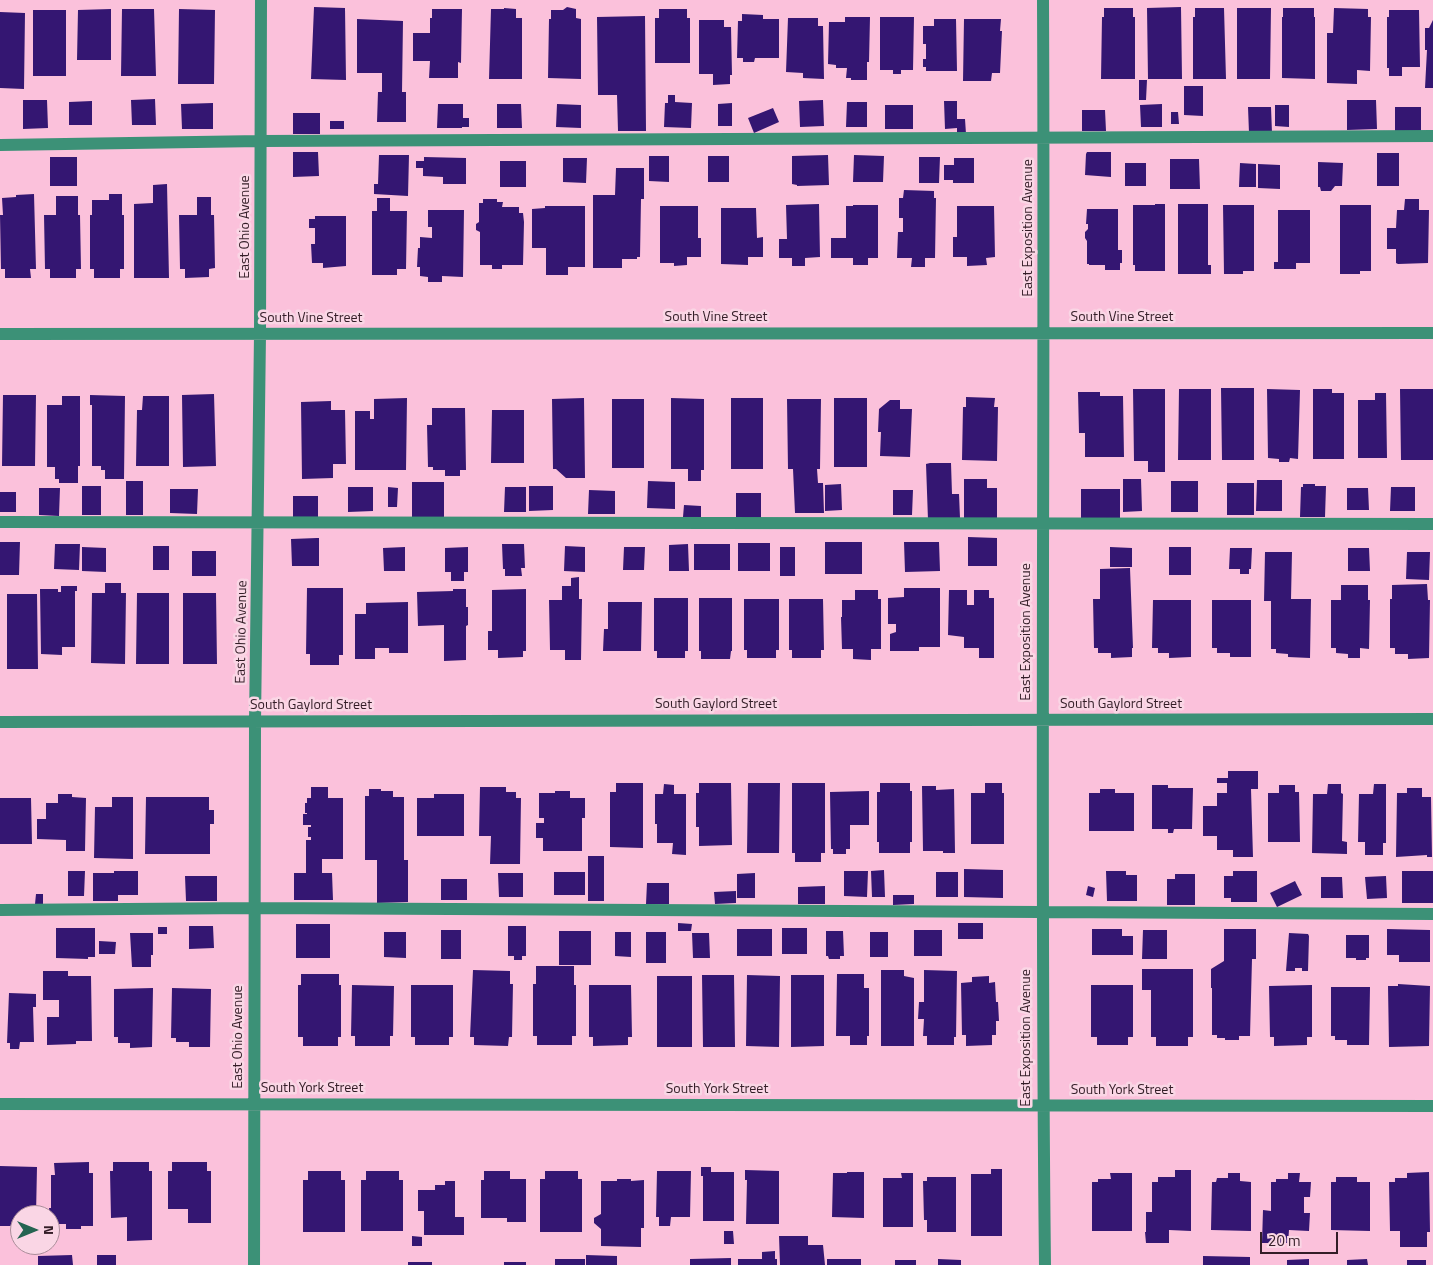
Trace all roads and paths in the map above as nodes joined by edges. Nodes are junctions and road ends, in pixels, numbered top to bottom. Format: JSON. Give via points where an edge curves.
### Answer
{"nodes":[{"id":1,"x":261,"y":0,"type":"edge"},
{"id":2,"x":1043,"y":0,"type":"edge"},
{"id":3,"x":1433,"y":136,"type":"edge"},
{"id":4,"x":1044,"y":137,"type":"junction"},
{"id":5,"x":261,"y":141,"type":"junction"},
{"id":6,"x":0,"y":145,"type":"edge"},
{"id":7,"x":1044,"y":333,"type":"junction"},
{"id":8,"x":1433,"y":333,"type":"edge"},
{"id":9,"x":0,"y":334,"type":"edge"},
{"id":10,"x":260,"y":334,"type":"junction"},
{"id":11,"x":0,"y":522,"type":"edge"},
{"id":12,"x":258,"y":522,"type":"junction"},
{"id":13,"x":1042,"y":522,"type":"junction"},
{"id":14,"x":1433,"y":524,"type":"edge"},
{"id":15,"x":1042,"y":720,"type":"junction"},
{"id":16,"x":1433,"y":720,"type":"edge"},
{"id":17,"x":0,"y":722,"type":"edge"},
{"id":18,"x":255,"y":722,"type":"junction"},
{"id":19,"x":254,"y":908,"type":"junction"},
{"id":20,"x":0,"y":910,"type":"edge"},
{"id":21,"x":1042,"y":912,"type":"junction"},
{"id":22,"x":1433,"y":914,"type":"edge"},
{"id":23,"x":0,"y":1104,"type":"edge"},
{"id":24,"x":254,"y":1104,"type":"junction"},
{"id":25,"x":1043,"y":1106,"type":"junction"},
{"id":26,"x":1433,"y":1106,"type":"edge"},
{"id":27,"x":254,"y":1265,"type":"edge"},
{"id":28,"x":1045,"y":1265,"type":"edge"}],
"edges":[{"from":1,"to":5,"type":"street","name":"East Ohio Avenue"},
{"from":2,"to":4,"type":"street","name":"East Exposition Avenue"},
{"from":3,"to":4,"type":"street"},
{"from":4,"to":5,"type":"street"},
{"from":4,"to":7,"type":"street","name":"East Exposition Avenue"},
{"from":5,"to":6,"type":"street"},
{"from":5,"to":10,"type":"street","name":"East Ohio Avenue"},
{"from":7,"to":8,"type":"street","name":"South Vine Street"},
{"from":7,"to":10,"type":"street","name":"South Vine Street"},
{"from":7,"to":13,"type":"street","name":"East Exposition Avenue"},
{"from":9,"to":10,"type":"street","name":"South Vine Street"},
{"from":10,"to":12,"type":"street","name":"East Ohio Avenue"},
{"from":11,"to":12,"type":"street"},
{"from":12,"to":13,"type":"street"},
{"from":12,"to":18,"type":"street","name":"East Ohio Avenue"},
{"from":13,"to":14,"type":"street"},
{"from":13,"to":15,"type":"street","name":"East Exposition Avenue"},
{"from":15,"to":16,"type":"street","name":"South Gaylord Street"},
{"from":15,"to":18,"type":"street","name":"South Gaylord Street"},
{"from":15,"to":21,"type":"street","name":"East Exposition Avenue"},
{"from":17,"to":18,"type":"street","name":"South Gaylord Street"},
{"from":18,"to":19,"type":"street","name":"East Ohio Avenue"},
{"from":19,"to":20,"type":"street"},
{"from":19,"to":21,"type":"street"},
{"from":19,"to":24,"type":"street","name":"East Ohio Avenue"},
{"from":21,"to":22,"type":"street"},
{"from":21,"to":25,"type":"street","name":"East Exposition Avenue"},
{"from":23,"to":24,"type":"street","name":"South York Street"},
{"from":24,"to":25,"type":"street","name":"South York Street"},
{"from":24,"to":27,"type":"street","name":"East Ohio Avenue"},
{"from":25,"to":26,"type":"street","name":"South York Street"},
{"from":25,"to":28,"type":"street","name":"East Exposition Avenue"}]}
